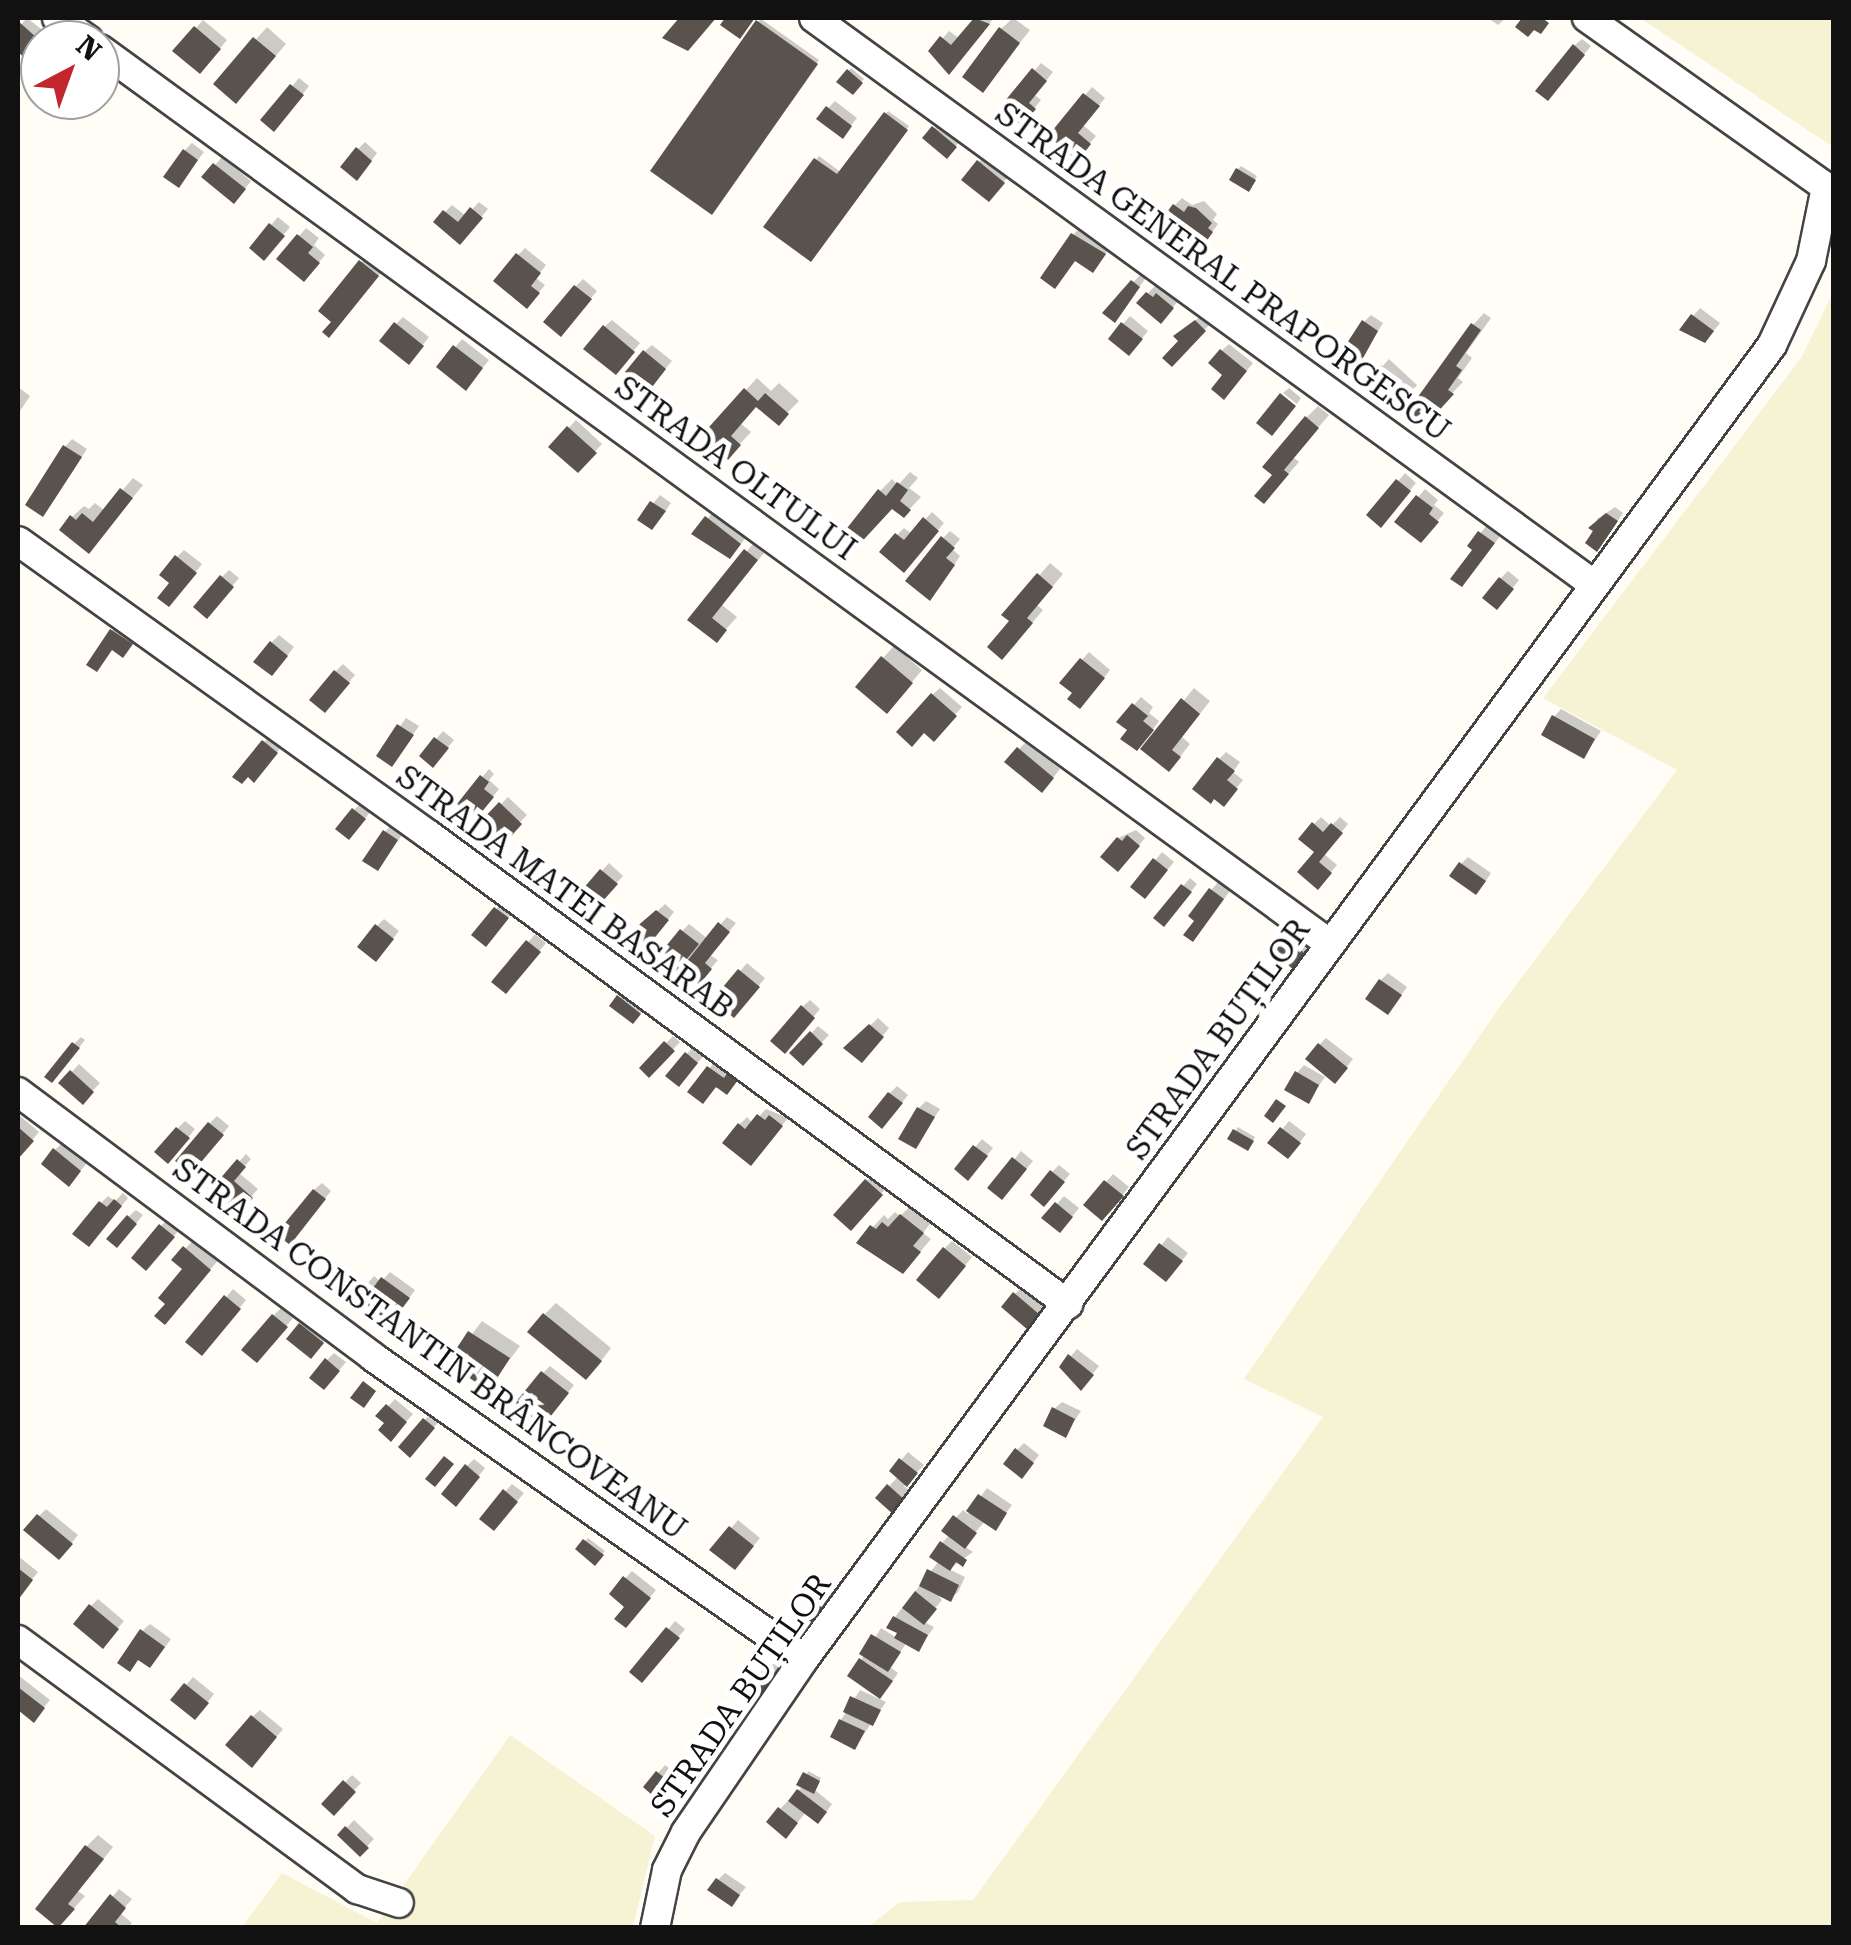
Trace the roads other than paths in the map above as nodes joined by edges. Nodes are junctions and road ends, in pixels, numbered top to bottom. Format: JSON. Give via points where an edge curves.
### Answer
{"nodes":[{"id":1,"x":814,"y":18,"type":"edge"},
{"id":2,"x":1587,"y":18,"type":"edge"},
{"id":3,"x":120,"y":64,"type":"edge"},
{"id":4,"x":18,"y":541,"type":"edge"},
{"id":5,"x":1592,"y":583,"type":"junction"},
{"id":6,"x":1330,"y":944,"type":"junction"},
{"id":7,"x":18,"y":1092,"type":"edge"},
{"id":8,"x":1068,"y":1304,"type":"junction"},
{"id":9,"x":18,"y":1640,"type":"edge"},
{"id":10,"x":804,"y":1659,"type":"junction"},
{"id":11,"x":399,"y":1902,"type":"dead end"},
{"id":12,"x":655,"y":1928,"type":"edge"}],
"edges":[{"from":1,"to":5,"type":"street","name":"STRADA GENERAL PRAPORGESCU"},
{"from":2,"to":5,"type":"street","name":"STRADA BUȚILOR","via":[[1826,188],[1811,261],[1772,346]]},
{"from":3,"to":6,"type":"street","name":"STRADA OLTULUI"},
{"from":4,"to":8,"type":"street","name":"STRADA MATEI BASARAB"},
{"from":5,"to":6,"type":"street","name":"STRADA BUȚILOR"},
{"from":6,"to":8,"type":"street","name":"STRADA BUȚILOR"},
{"from":7,"to":10,"type":"street","name":"STRADA CONSTANTIN BRÂNCOVEANU","via":[[373,1357]]},
{"from":8,"to":10,"type":"street","name":"STRADA BUȚILOR"},
{"from":9,"to":11,"type":"street","via":[[357,1889]]},
{"from":10,"to":12,"type":"street","name":"STRADA BUȚILOR","via":[[686,1832],[667,1870]]}]}
